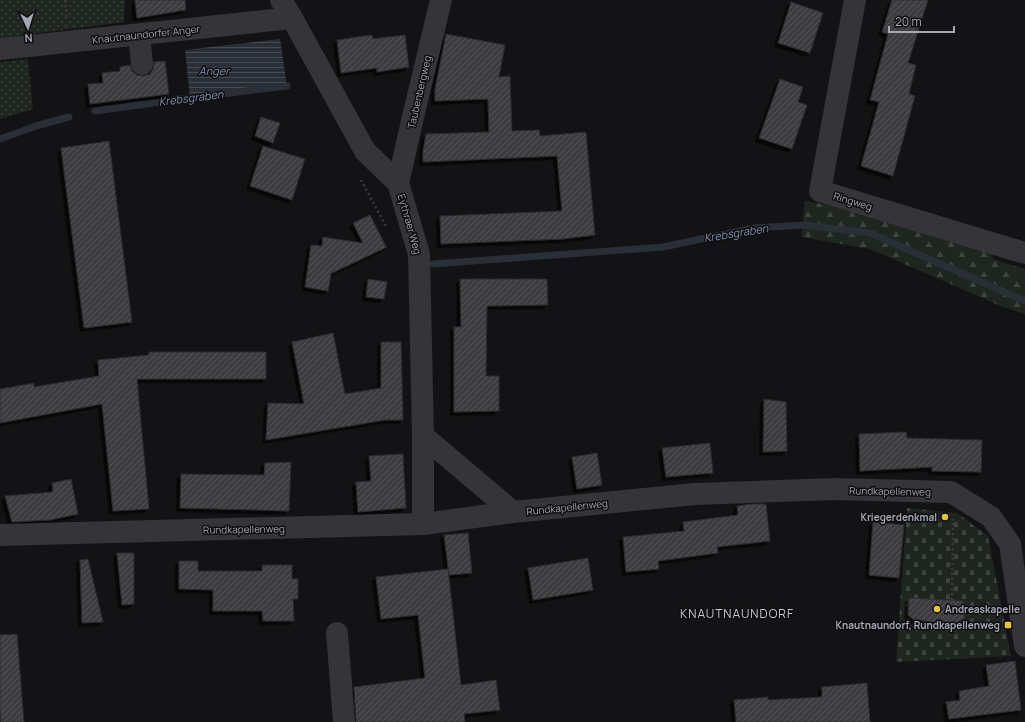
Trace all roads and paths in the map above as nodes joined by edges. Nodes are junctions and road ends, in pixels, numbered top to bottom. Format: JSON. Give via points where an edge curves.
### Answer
{"nodes":[{"id":1,"x":441,"y":0,"type":"edge"},
{"id":2,"x":855,"y":0,"type":"edge"},
{"id":3,"x":286,"y":9,"type":"edge"},
{"id":4,"x":139,"y":34,"type":"junction"},
{"id":5,"x":0,"y":50,"type":"edge"},
{"id":6,"x":142,"y":64,"type":"dead end"},
{"id":7,"x":398,"y":184,"type":"junction"},
{"id":8,"x":1025,"y":253,"type":"edge"},
{"id":9,"x":423,"y":436,"type":"junction"},
{"id":10,"x":513,"y":512,"type":"junction"},
{"id":11,"x":953,"y":513,"type":"dead end"},
{"id":12,"x":423,"y":524,"type":"junction"},
{"id":13,"x":0,"y":535,"type":"edge"},
{"id":14,"x":952,"y":600,"type":"dead end"},
{"id":15,"x":337,"y":633,"type":"dead end"},
{"id":16,"x":1025,"y":646,"type":"edge"},
{"id":17,"x":344,"y":722,"type":"edge"}],
"edges":[{"from":1,"to":7,"type":"street","name":"Taubenbergweg"},
{"from":2,"to":8,"type":"street","name":"Ringweg","via":[[820,191]]},
{"from":3,"to":4,"type":"street","name":"Knautnaundorfer Anger"},
{"from":3,"to":7,"type":"street","name":"Eythraer Weg","via":[[364,151]]},
{"from":4,"to":5,"type":"street","name":"Knautnaundorfer Anger"},
{"from":4,"to":6,"type":"street"},
{"from":7,"to":9,"type":"street","name":"Eythraer Weg","via":[[419,254]]},
{"from":9,"to":10,"type":"street"},
{"from":9,"to":12,"type":"street","name":"Eythraer Weg"},
{"from":10,"to":12,"type":"street","name":"Rundkapellenweg"},
{"from":10,"to":16,"type":"street","name":"Rundkapellenweg","via":[[694,494],[835,489],[951,492],[991,517],[1010,544]]},
{"from":11,"to":14,"type":"path"},
{"from":12,"to":13,"type":"street","name":"Rundkapellenweg"},
{"from":15,"to":17,"type":"street"}]}
